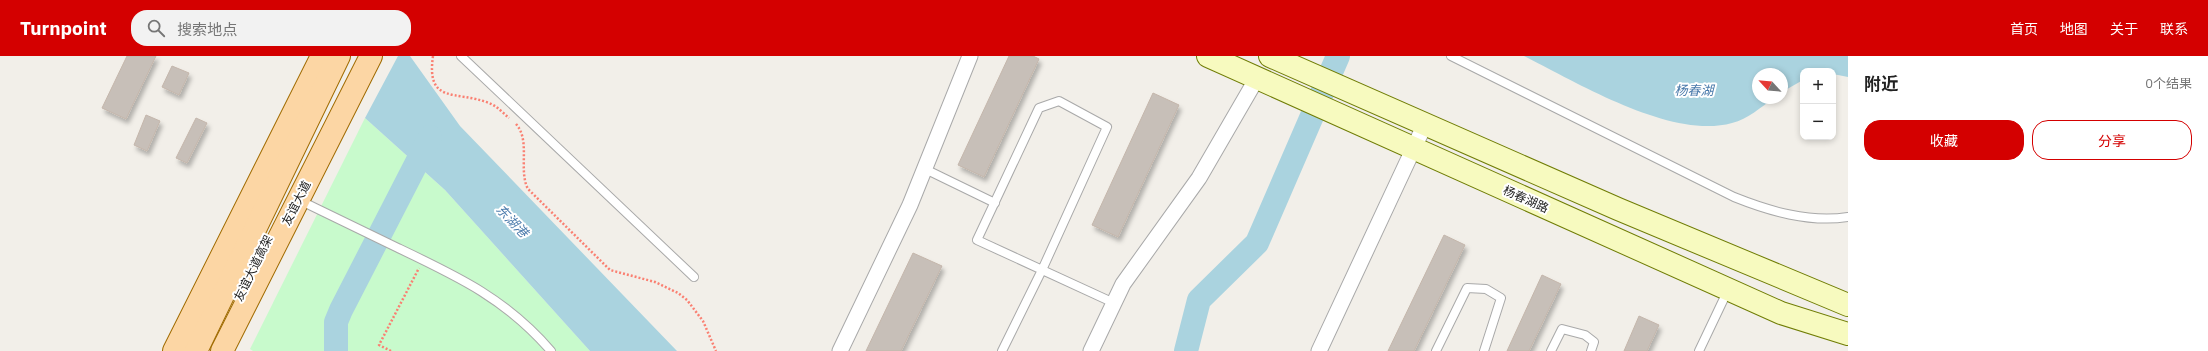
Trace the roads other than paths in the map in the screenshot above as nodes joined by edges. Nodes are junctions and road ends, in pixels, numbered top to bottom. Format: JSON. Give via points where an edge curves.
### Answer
{"nodes":[{"id":1,"x":322,"y":56,"type":"edge"},
{"id":2,"x":339,"y":56,"type":"edge"},
{"id":3,"x":356,"y":56,"type":"edge"},
{"id":4,"x":371,"y":56,"type":"edge"},
{"id":5,"x":461,"y":56,"type":"edge"},
{"id":6,"x":970,"y":56,"type":"edge"},
{"id":7,"x":1208,"y":56,"type":"edge"},
{"id":8,"x":1451,"y":56,"type":"edge"},
{"id":9,"x":1275,"y":58,"type":"edge"},
{"id":10,"x":1265,"y":81,"type":"junction"},
{"id":11,"x":1425,"y":124,"type":"junction"},
{"id":12,"x":1415,"y":149,"type":"junction"},
{"id":13,"x":925,"y":169,"type":"junction"},
{"id":14,"x":298,"y":199,"type":"junction"},
{"id":15,"x":994,"y":203,"type":"junction"},
{"id":16,"x":1848,"y":217,"type":"edge"},
{"id":17,"x":1042,"y":270,"type":"junction"},
{"id":18,"x":694,"y":277,"type":"dead end"},
{"id":19,"x":1728,"y":290,"type":"junction"},
{"id":20,"x":1114,"y":303,"type":"junction"},
{"id":21,"x":1848,"y":305,"type":"edge"},
{"id":22,"x":1848,"y":334,"type":"edge"},
{"id":23,"x":174,"y":351,"type":"edge"},
{"id":24,"x":196,"y":351,"type":"edge"},
{"id":25,"x":213,"y":351,"type":"edge"},
{"id":26,"x":222,"y":351,"type":"edge"},
{"id":27,"x":551,"y":351,"type":"edge"},
{"id":28,"x":840,"y":351,"type":"edge"},
{"id":29,"x":1002,"y":351,"type":"edge"},
{"id":30,"x":1091,"y":351,"type":"edge"},
{"id":31,"x":1319,"y":351,"type":"edge"},
{"id":32,"x":1436,"y":351,"type":"edge"},
{"id":33,"x":1484,"y":351,"type":"edge"},
{"id":34,"x":1551,"y":351,"type":"edge"},
{"id":35,"x":1591,"y":351,"type":"edge"},
{"id":36,"x":1699,"y":351,"type":"edge"}],
"edges":[{"from":1,"to":23,"type":"main road"},
{"from":2,"to":24,"type":"main road","name":"友谊大道高架"},
{"from":3,"to":25,"type":"main road","name":"友谊大道高架"},
{"from":4,"to":14,"type":"main road","name":"友谊大道"},
{"from":5,"to":18,"type":"lane"},
{"from":6,"to":13,"type":"street"},
{"from":7,"to":10,"type":"main road","name":"杨春湖路"},
{"from":8,"to":16,"type":"lane","via":[[1734,197],[1796,215]]},
{"from":9,"to":11,"type":"main road"},
{"from":10,"to":12,"type":"main road","name":"杨春湖路"},
{"from":10,"to":20,"type":"street","via":[[1123,284]]},
{"from":11,"to":12,"type":"street"},
{"from":11,"to":21,"type":"main road","via":[[1618,209]]},
{"from":12,"to":19,"type":"main road","name":"杨春湖路"},
{"from":12,"to":31,"type":"street"},
{"from":13,"to":15,"type":"lane"},
{"from":13,"to":28,"type":"street"},
{"from":14,"to":26,"type":"main road","name":"友谊大道"},
{"from":14,"to":27,"type":"lane","via":[[464,280],[524,322]]},
{"from":15,"to":17,"type":"lane","via":[[977,240]]},
{"from":15,"to":17,"type":"lane","via":[[1039,108],[1059,102],[1107,127]]},
{"from":17,"to":20,"type":"lane"},
{"from":17,"to":29,"type":"lane"},
{"from":19,"to":22,"type":"main road","name":"杨春湖路","via":[[1781,313]]},
{"from":19,"to":36,"type":"lane"},
{"from":20,"to":30,"type":"street"},
{"from":32,"to":33,"type":"lane","via":[[1467,288],[1486,289],[1501,298]]},
{"from":34,"to":35,"type":"lane","via":[[1562,329],[1585,334],[1594,342]]}]}
